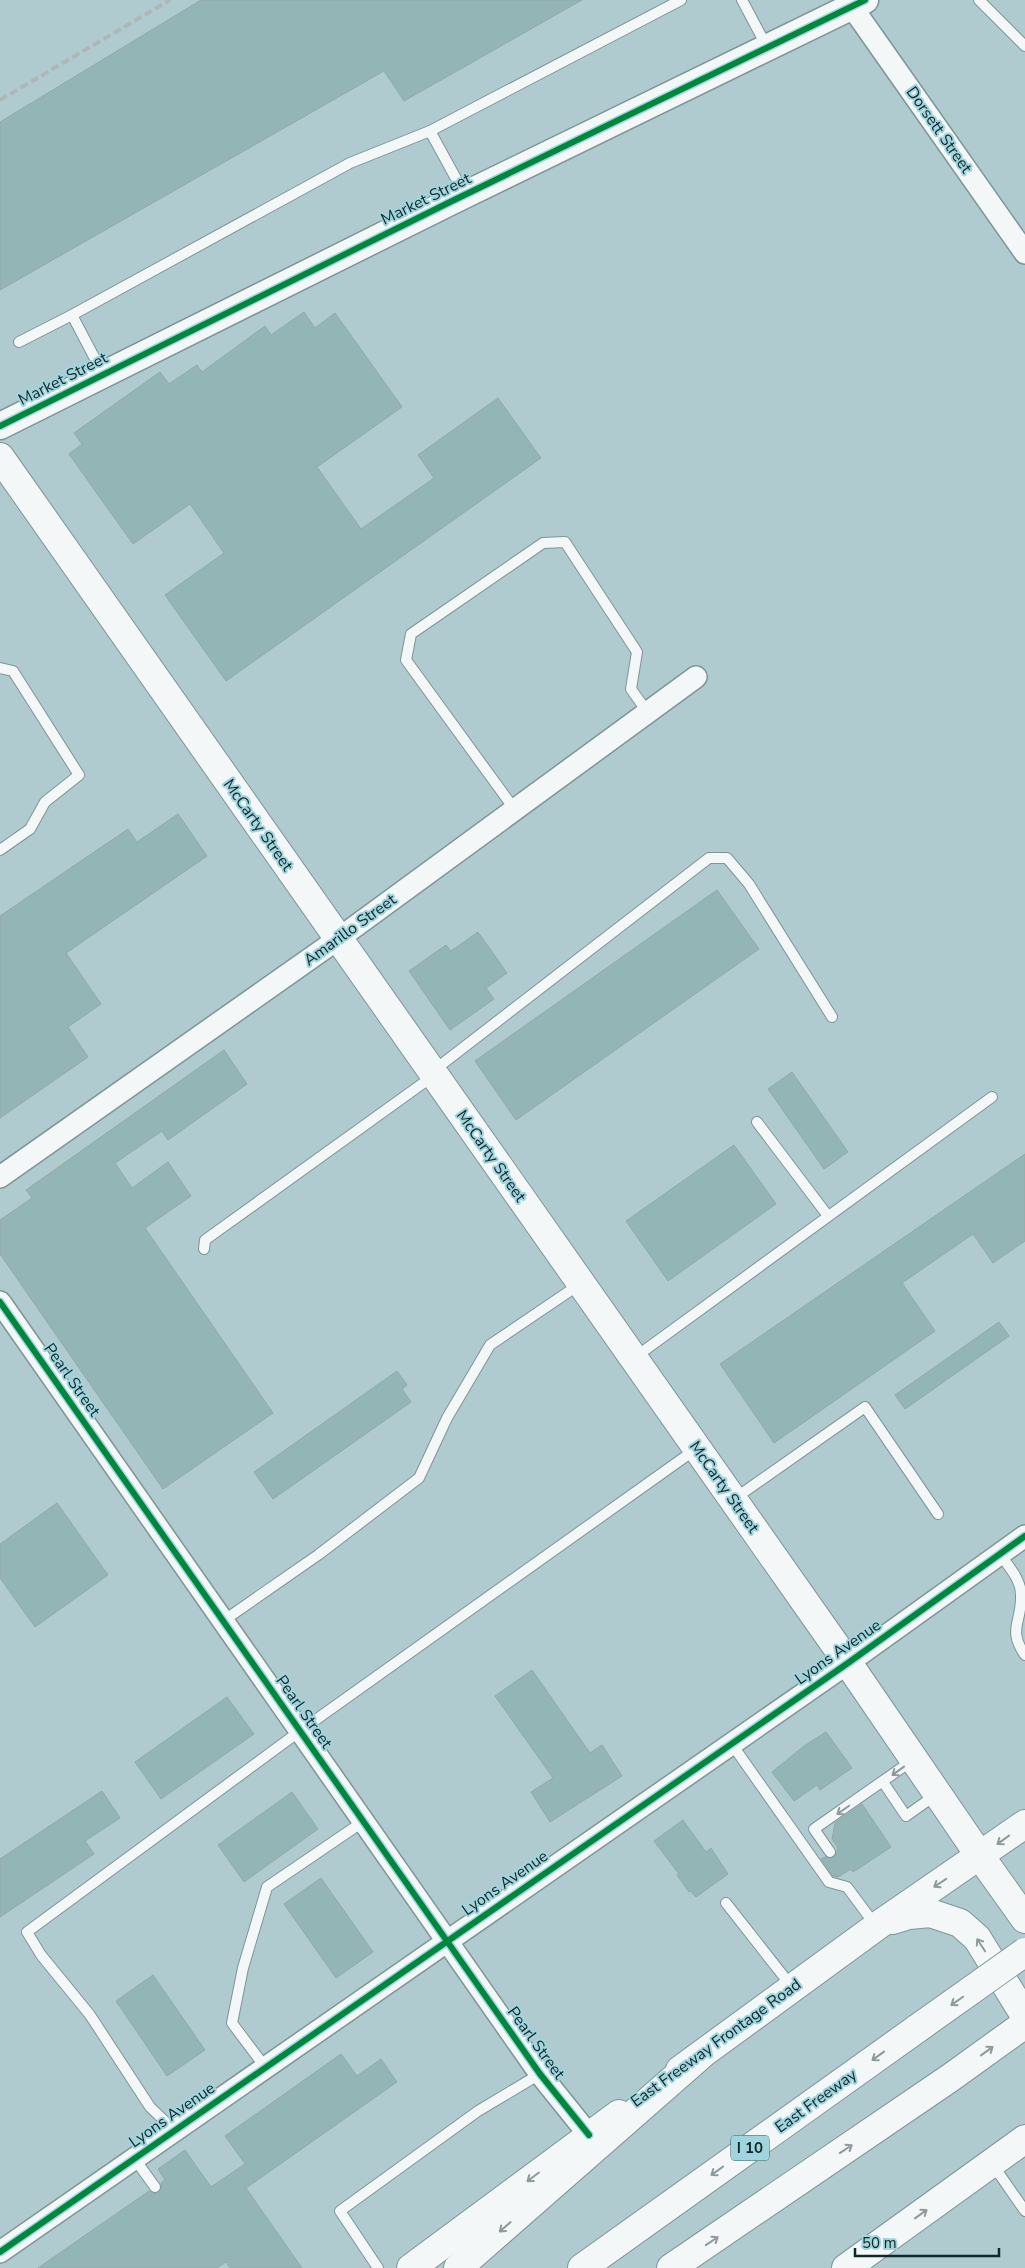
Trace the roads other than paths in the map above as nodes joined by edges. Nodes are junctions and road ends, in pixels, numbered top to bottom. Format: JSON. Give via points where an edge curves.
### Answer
{"nodes":[{"id":1,"x":681,"y":0,"type":"edge"},
{"id":2,"x":742,"y":0,"type":"edge"},
{"id":3,"x":979,"y":0,"type":"edge"},
{"id":4,"x":858,"y":3,"type":"edge"},
{"id":5,"x":1025,"y":46,"type":"edge"},
{"id":6,"x":768,"y":48,"type":"junction"},
{"id":7,"x":430,"y":131,"type":"junction"},
{"id":8,"x":465,"y":194,"type":"junction"},
{"id":9,"x":1025,"y":253,"type":"edge"},
{"id":10,"x":72,"y":315,"type":"junction"},
{"id":11,"x":19,"y":342,"type":"dead end"},
{"id":12,"x":103,"y":374,"type":"junction"},
{"id":13,"x":0,"y":426,"type":"edge"},
{"id":14,"x":0,"y":457,"type":"edge"},
{"id":15,"x":0,"y":668,"type":"edge"},
{"id":16,"x":696,"y":677,"type":"dead end"},
{"id":17,"x":648,"y":713,"type":"junction"},
{"id":18,"x":515,"y":810,"type":"junction"},
{"id":19,"x":0,"y":850,"type":"edge"},
{"id":20,"x":338,"y":940,"type":"junction"},
{"id":21,"x":832,"y":1017,"type":"dead end"},
{"id":22,"x":433,"y":1073,"type":"junction"},
{"id":23,"x":992,"y":1097,"type":"dead end"},
{"id":24,"x":757,"y":1122,"type":"dead end"},
{"id":25,"x":0,"y":1177,"type":"edge"},
{"id":26,"x":828,"y":1216,"type":"junction"},
{"id":27,"x":204,"y":1249,"type":"dead end"},
{"id":28,"x":581,"y":1283,"type":"junction"},
{"id":29,"x":0,"y":1302,"type":"edge"},
{"id":30,"x":634,"y":1358,"type":"junction"},
{"id":31,"x":697,"y":1449,"type":"junction"},
{"id":32,"x":733,"y":1499,"type":"junction"},
{"id":33,"x":938,"y":1514,"type":"dead end"},
{"id":34,"x":1025,"y":1536,"type":"edge"},
{"id":35,"x":1000,"y":1554,"type":"junction"},
{"id":36,"x":223,"y":1620,"type":"junction"},
{"id":37,"x":1025,"y":1655,"type":"edge"},
{"id":38,"x":848,"y":1663,"type":"junction"},
{"id":39,"x":300,"y":1731,"type":"junction"},
{"id":40,"x":731,"y":1743,"type":"junction"},
{"id":41,"x":914,"y":1759,"type":"junction"},
{"id":42,"x":883,"y":1782,"type":"junction"},
{"id":43,"x":938,"y":1794,"type":"junction"},
{"id":44,"x":364,"y":1822,"type":"junction"},
{"id":45,"x":1025,"y":1824,"type":"edge"},
{"id":46,"x":814,"y":1829,"type":"junction"},
{"id":47,"x":800,"y":1840,"type":"junction"},
{"id":48,"x":830,"y":1852,"type":"dead end"},
{"id":49,"x":980,"y":1856,"type":"junction"},
{"id":50,"x":845,"y":1874,"type":"dead end"},
{"id":51,"x":847,"y":1887,"type":"junction"},
{"id":52,"x":726,"y":1904,"type":"dead end"},
{"id":53,"x":1025,"y":1918,"type":"edge"},
{"id":54,"x":878,"y":1925,"type":"junction"},
{"id":55,"x":446,"y":1940,"type":"junction"},
{"id":56,"x":1025,"y":1952,"type":"edge"},
{"id":57,"x":792,"y":1988,"type":"junction"},
{"id":58,"x":1025,"y":2016,"type":"edge"},
{"id":59,"x":1025,"y":2024,"type":"edge"},
{"id":60,"x":700,"y":2056,"type":"junction"},
{"id":61,"x":264,"y":2067,"type":"junction"},
{"id":62,"x":540,"y":2074,"type":"junction"},
{"id":63,"x":174,"y":2130,"type":"junction"},
{"id":64,"x":589,"y":2135,"type":"junction"},
{"id":65,"x":1025,"y":2139,"type":"edge"},
{"id":66,"x":134,"y":2158,"type":"junction"},
{"id":67,"x":992,"y":2163,"type":"junction"},
{"id":68,"x":155,"y":2187,"type":"dead end"},
{"id":69,"x":1024,"y":2209,"type":"edge"},
{"id":70,"x":0,"y":2252,"type":"edge"},
{"id":71,"x":378,"y":2268,"type":"edge"},
{"id":72,"x":411,"y":2268,"type":"edge"},
{"id":73,"x":458,"y":2268,"type":"edge"},
{"id":74,"x":582,"y":2268,"type":"edge"},
{"id":75,"x":672,"y":2268,"type":"edge"},
{"id":76,"x":846,"y":2268,"type":"edge"}],
"edges":[{"from":1,"to":7,"type":"lane"},
{"from":2,"to":6,"type":"lane"},
{"from":3,"to":5,"type":"lane"},
{"from":4,"to":6,"type":"street","name":"Market Street"},
{"from":4,"to":9,"type":"street","name":"Dorsett Street"},
{"from":6,"to":8,"type":"street","name":"Market Street"},
{"from":7,"to":8,"type":"lane"},
{"from":7,"to":10,"type":"lane","via":[[350,163]]},
{"from":8,"to":12,"type":"street","name":"Market Street"},
{"from":10,"to":11,"type":"lane"},
{"from":10,"to":12,"type":"lane"},
{"from":12,"to":13,"type":"street","name":"Market Street"},
{"from":14,"to":20,"type":"main road","name":"McCarty Street"},
{"from":15,"to":19,"type":"lane","via":[[13,671],[79,775],[45,802],[30,829]]},
{"from":16,"to":17,"type":"street","name":"Amarillo Street"},
{"from":17,"to":18,"type":"street","name":"Amarillo Street"},
{"from":17,"to":18,"type":"lane","via":[[631,690],[636,652],[565,542],[543,544],[411,634],[406,660]]},
{"from":18,"to":20,"type":"street","name":"Amarillo Street"},
{"from":20,"to":22,"type":"main road","name":"McCarty Street"},
{"from":20,"to":25,"type":"street","name":"Amarillo Street"},
{"from":21,"to":22,"type":"lane","via":[[749,884],[727,858],[708,858]]},
{"from":22,"to":27,"type":"lane","via":[[205,1240]]},
{"from":22,"to":28,"type":"main road","name":"McCarty Street"},
{"from":23,"to":26,"type":"lane"},
{"from":24,"to":26,"type":"lane"},
{"from":26,"to":30,"type":"lane"},
{"from":28,"to":30,"type":"main road","name":"McCarty Street"},
{"from":28,"to":36,"type":"lane","via":[[490,1345],[447,1418],[419,1478],[318,1555]]},
{"from":29,"to":36,"type":"street","name":"Pearl Street"},
{"from":30,"to":31,"type":"main road","name":"McCarty Street"},
{"from":31,"to":32,"type":"main road","name":"McCarty Street"},
{"from":31,"to":39,"type":"lane"},
{"from":32,"to":33,"type":"lane","via":[[865,1407]]},
{"from":32,"to":38,"type":"main road","name":"McCarty Street"},
{"from":34,"to":35,"type":"street","name":"Lyons Avenue"},
{"from":35,"to":37,"type":"lane","via":[[1019,1585],[1021,1595],[1015,1639]]},
{"from":35,"to":38,"type":"street","name":"Lyons Avenue"},
{"from":36,"to":39,"type":"street","name":"Pearl Street"},
{"from":38,"to":40,"type":"street","name":"Lyons Avenue"},
{"from":38,"to":41,"type":"main road","name":"McCarty Street"},
{"from":39,"to":44,"type":"street","name":"Pearl Street"},
{"from":39,"to":63,"type":"lane","via":[[27,1932],[41,1955],[90,2015],[150,2107]]},
{"from":40,"to":47,"type":"lane"},
{"from":40,"to":55,"type":"street","name":"Lyons Avenue"},
{"from":41,"to":42,"type":"lane","one_way":true},
{"from":41,"to":43,"type":"main road","name":"McCarty Street"},
{"from":42,"to":43,"type":"lane","via":[[906,1816]]},
{"from":42,"to":46,"type":"lane","one_way":true},
{"from":43,"to":49,"type":"main road","name":"McCarty Street"},
{"from":44,"to":55,"type":"street","name":"Pearl Street"},
{"from":44,"to":61,"type":"lane","via":[[267,1887],[242,1968],[232,2023]]},
{"from":45,"to":49,"type":"main road","name":"East Freeway Frontage Road","one_way":true},
{"from":46,"to":47,"type":"lane"},
{"from":46,"to":48,"type":"lane"},
{"from":47,"to":51,"type":"lane","via":[[829,1882]]},
{"from":49,"to":53,"type":"main road","name":"McCarty Street"},
{"from":49,"to":54,"type":"main road","name":"East Freeway Frontage Road","one_way":true},
{"from":50,"to":51,"type":"lane"},
{"from":51,"to":54,"type":"lane"},
{"from":52,"to":57,"type":"lane"},
{"from":54,"to":57,"type":"main road","name":"East Freeway Frontage Road"},
{"from":58,"to":54,"type":"main road","one_way":true,"via":[[977,1938],[960,1923],[930,1913],[909,1915]]},
{"from":55,"to":61,"type":"street","name":"Lyons Avenue"},
{"from":55,"to":62,"type":"street","name":"Pearl Street"},
{"from":56,"to":74,"type":"main road","name":"East Freeway","number":"I 10","one_way":true,"bridge":true},
{"from":57,"to":60,"type":"main road","name":"East Freeway Frontage Road"},
{"from":75,"to":59,"type":"main road","one_way":true},
{"from":60,"to":64,"type":"main road","name":"East Freeway Frontage Road"},
{"from":60,"to":73,"type":"main road","one_way":true},
{"from":61,"to":63,"type":"street","name":"Lyons Avenue"},
{"from":62,"to":64,"type":"street","name":"Pearl Street"},
{"from":62,"to":71,"type":"lane","via":[[478,2111],[340,2211]]},
{"from":63,"to":66,"type":"street","name":"Lyons Avenue"},
{"from":64,"to":72,"type":"main road","name":"East Freeway Frontage Road","one_way":true},
{"from":65,"to":67,"type":"main road"},
{"from":66,"to":68,"type":"lane"},
{"from":66,"to":70,"type":"street","name":"Lyons Avenue"},
{"from":67,"to":69,"type":"lane"},
{"from":76,"to":67,"type":"main road","one_way":true}]}
